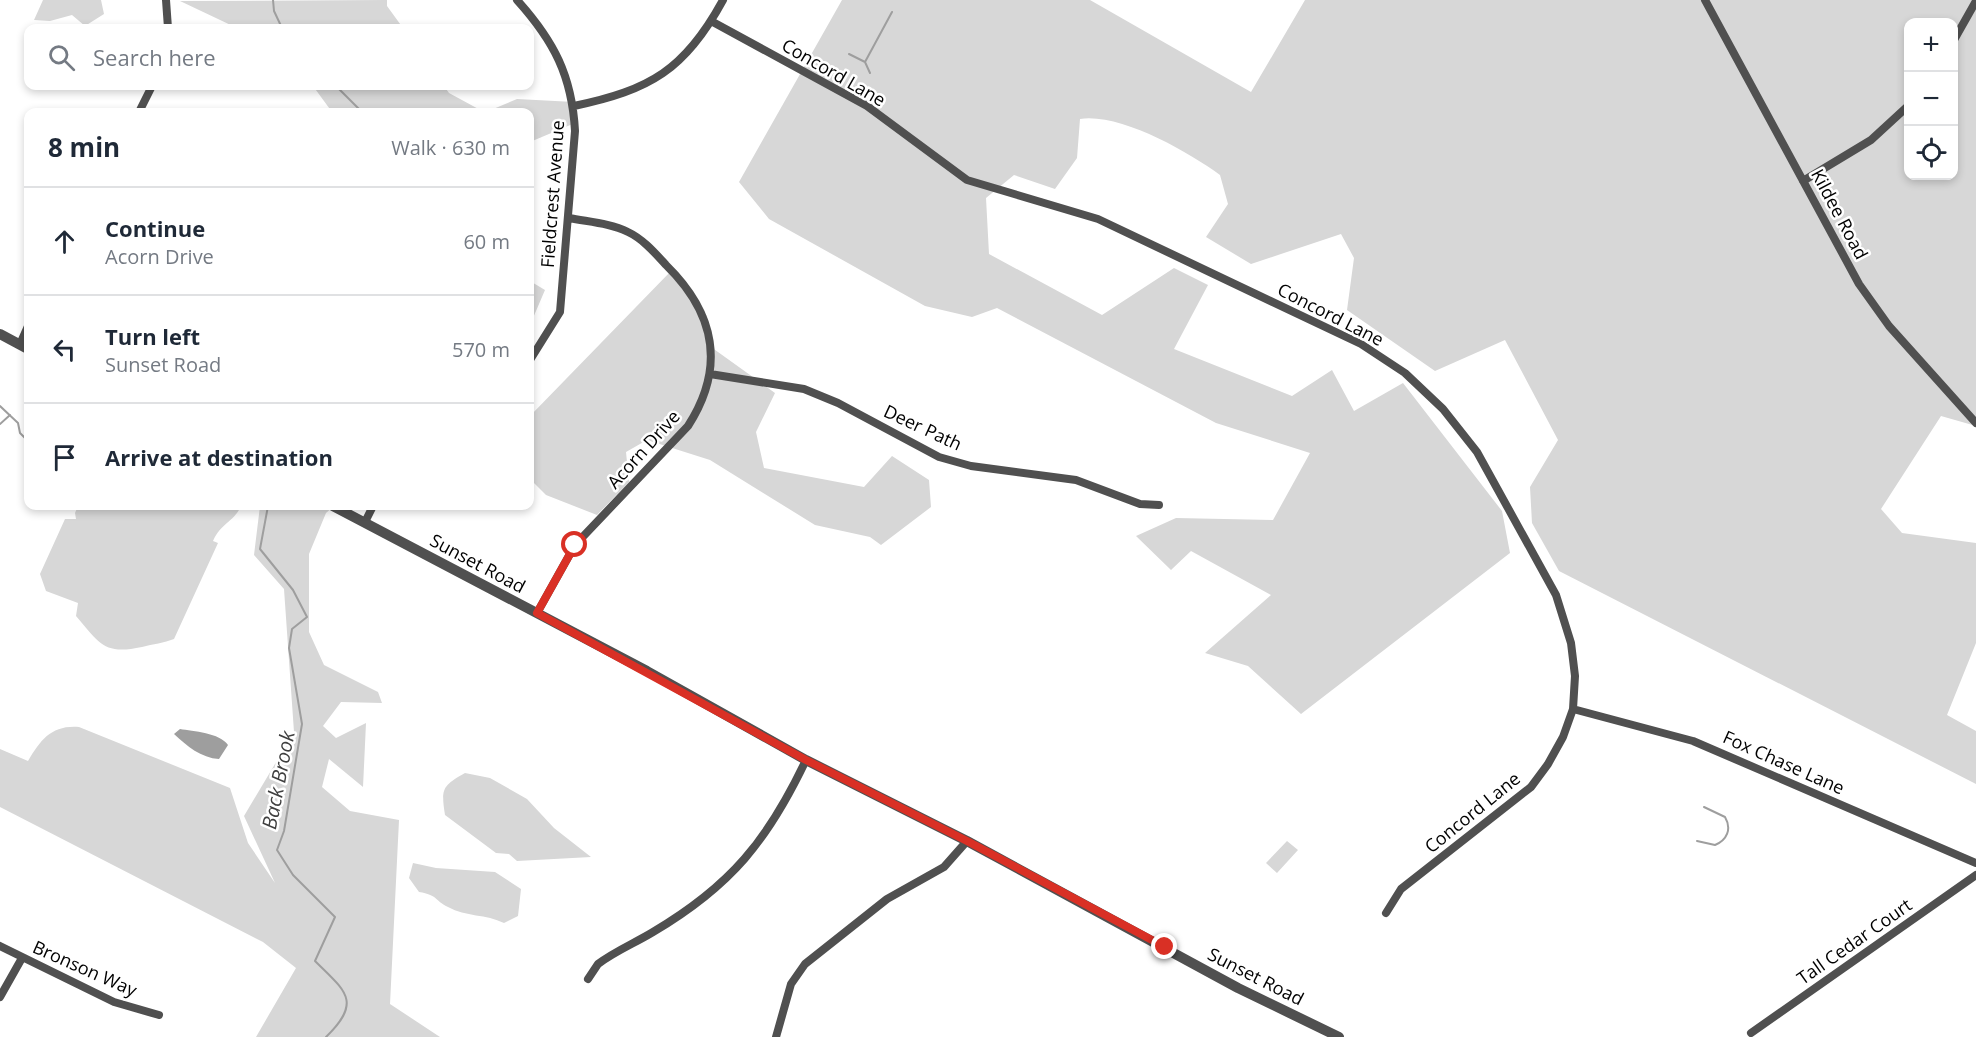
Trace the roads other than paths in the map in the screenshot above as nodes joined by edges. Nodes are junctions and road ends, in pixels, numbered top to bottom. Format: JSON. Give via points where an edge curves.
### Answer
{"nodes":[{"id":1,"x":166,"y":0,"type":"edge"},
{"id":2,"x":518,"y":0,"type":"edge"},
{"id":3,"x":723,"y":0,"type":"edge"},
{"id":4,"x":1705,"y":0,"type":"edge"},
{"id":5,"x":1976,"y":1,"type":"edge"},
{"id":6,"x":711,"y":21,"type":"junction"},
{"id":7,"x":168,"y":24,"type":"edge"},
{"id":8,"x":1958,"y":32,"type":"edge"},
{"id":9,"x":150,"y":90,"type":"edge"},
{"id":10,"x":574,"y":106,"type":"junction"},
{"id":11,"x":141,"y":108,"type":"edge"},
{"id":12,"x":1904,"y":110,"type":"edge"},
{"id":13,"x":1803,"y":181,"type":"junction"},
{"id":14,"x":569,"y":218,"type":"junction"},
{"id":15,"x":0,"y":334,"type":"edge"},
{"id":16,"x":24,"y":346,"type":"edge"},
{"id":17,"x":534,"y":354,"type":"edge"},
{"id":18,"x":710,"y":374,"type":"junction"},
{"id":19,"x":1976,"y":423,"type":"edge"},
{"id":20,"x":1159,"y":505,"type":"dead end"},
{"id":21,"x":341,"y":510,"type":"edge"},
{"id":22,"x":371,"y":510,"type":"edge"},
{"id":23,"x":365,"y":522,"type":"junction"},
{"id":24,"x":537,"y":613,"type":"junction"},
{"id":25,"x":1573,"y":709,"type":"junction"},
{"id":26,"x":806,"y":760,"type":"junction"},
{"id":27,"x":967,"y":841,"type":"junction"},
{"id":28,"x":1976,"y":863,"type":"edge"},
{"id":29,"x":1976,"y":875,"type":"edge"},
{"id":30,"x":1386,"y":913,"type":"dead end"},
{"id":31,"x":0,"y":946,"type":"edge"},
{"id":32,"x":22,"y":958,"type":"junction"},
{"id":33,"x":588,"y":979,"type":"dead end"},
{"id":34,"x":0,"y":997,"type":"edge"},
{"id":35,"x":159,"y":1015,"type":"dead end"},
{"id":36,"x":1751,"y":1034,"type":"dead end"},
{"id":37,"x":776,"y":1037,"type":"edge"},
{"id":38,"x":1339,"y":1037,"type":"edge"}],
"edges":[{"from":1,"to":7,"type":"street"},
{"from":2,"to":10,"type":"street","name":"Fieldcrest Avenue","via":[[554,46]]},
{"from":3,"to":6,"type":"street"},
{"from":4,"to":13,"type":"street","name":"Kildee Road"},
{"from":5,"to":8,"type":"street"},
{"from":6,"to":10,"type":"street","via":[[678,62],[653,80],[619,96]]},
{"from":6,"to":25,"type":"street","name":"Concord Lane","via":[[867,106],[967,180],[1098,219],[1361,344],[1405,373],[1443,409],[1477,452],[1556,595],[1571,643]]},
{"from":9,"to":11,"type":"street"},
{"from":10,"to":14,"type":"street","name":"Fieldcrest Avenue"},
{"from":12,"to":13,"type":"street","via":[[1871,140]]},
{"from":13,"to":19,"type":"street","name":"Kildee Road","via":[[1866,295]]},
{"from":14,"to":17,"type":"street","name":"Fieldcrest Avenue","via":[[560,312]]},
{"from":14,"to":18,"type":"street","name":"Acorn Drive","via":[[614,226],[637,237],[684,282],[700,306],[709,332]]},
{"from":15,"to":16,"type":"street"},
{"from":18,"to":20,"type":"street","name":"Deer Path","via":[[804,389],[939,457],[971,466],[1076,480],[1140,504]]},
{"from":18,"to":24,"type":"street","name":"Acorn Drive","via":[[702,405],[688,426],[575,545]]},
{"from":21,"to":23,"type":"street","name":"Sunset Road"},
{"from":22,"to":23,"type":"street"},
{"from":23,"to":24,"type":"street","name":"Sunset Road"},
{"from":24,"to":26,"type":"street","name":"Sunset Road"},
{"from":25,"to":28,"type":"street","name":"Fox Chase Lane","via":[[1693,741]]},
{"from":25,"to":30,"type":"street","name":"Concord Lane","via":[[1558,746],[1531,787],[1401,889]]},
{"from":26,"to":27,"type":"street","name":"Sunset Road"},
{"from":26,"to":33,"type":"street","via":[[777,817],[741,865],[706,896],[598,964]]},
{"from":27,"to":37,"type":"street","via":[[945,867],[887,899],[805,964],[791,984]]},
{"from":27,"to":38,"type":"street","name":"Sunset Road","via":[[1238,988]]},
{"from":29,"to":36,"type":"street","name":"Tall Cedar Court"},
{"from":31,"to":32,"type":"street","name":"Bronson Way"},
{"from":32,"to":34,"type":"street"},
{"from":32,"to":35,"type":"street","name":"Bronson Way","via":[[114,1002]]}]}
